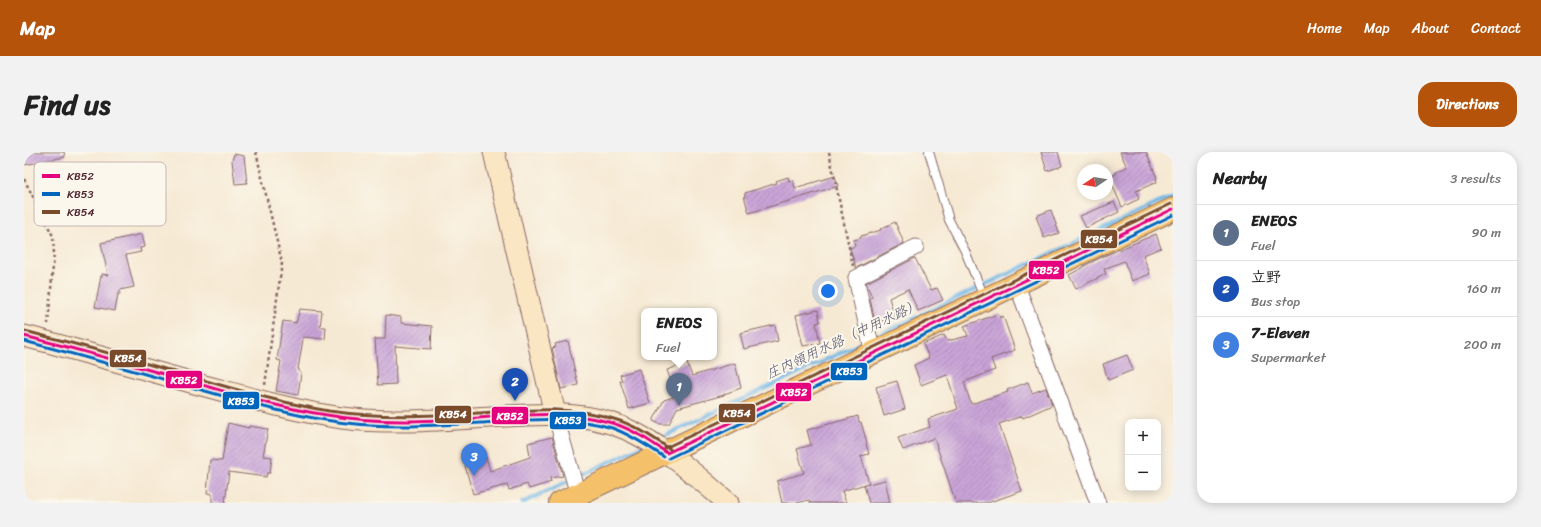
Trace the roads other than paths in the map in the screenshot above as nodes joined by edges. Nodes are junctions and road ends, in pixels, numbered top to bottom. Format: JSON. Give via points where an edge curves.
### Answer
{"nodes":[{"id":1,"x":494,"y":152,"type":"edge"},
{"id":2,"x":929,"y":152,"type":"edge"},
{"id":3,"x":1173,"y":209,"type":"edge"},
{"id":4,"x":916,"y":247,"type":"dead end"},
{"id":5,"x":1017,"y":285,"type":"junction"},
{"id":6,"x":985,"y":300,"type":"junction"},
{"id":7,"x":34,"y":338,"type":"edge"},
{"id":8,"x":873,"y":354,"type":"junction"},
{"id":9,"x":555,"y":414,"type":"junction"},
{"id":10,"x":667,"y":453,"type":"junction"},
{"id":11,"x":573,"y":500,"type":"edge"},
{"id":12,"x":728,"y":503,"type":"edge"},
{"id":13,"x":1098,"y":503,"type":"edge"}],
"edges":[{"from":1,"to":9,"type":"main road"},
{"from":2,"to":6,"type":"lane","via":[[949,220]]},
{"from":3,"to":5,"type":"main road"},
{"from":4,"to":8,"type":"street","via":[[856,278]]},
{"from":5,"to":6,"type":"main road"},
{"from":5,"to":13,"type":"street"},
{"from":6,"to":8,"type":"main road"},
{"from":7,"to":9,"type":"main road","via":[[263,401],[344,418],[416,421]]},
{"from":8,"to":10,"type":"main road"},
{"from":9,"to":10,"type":"main road","via":[[605,421],[640,435]]},
{"from":9,"to":11,"type":"street"},
{"from":10,"to":11,"type":"main road"},
{"from":10,"to":12,"type":"main road"}]}
